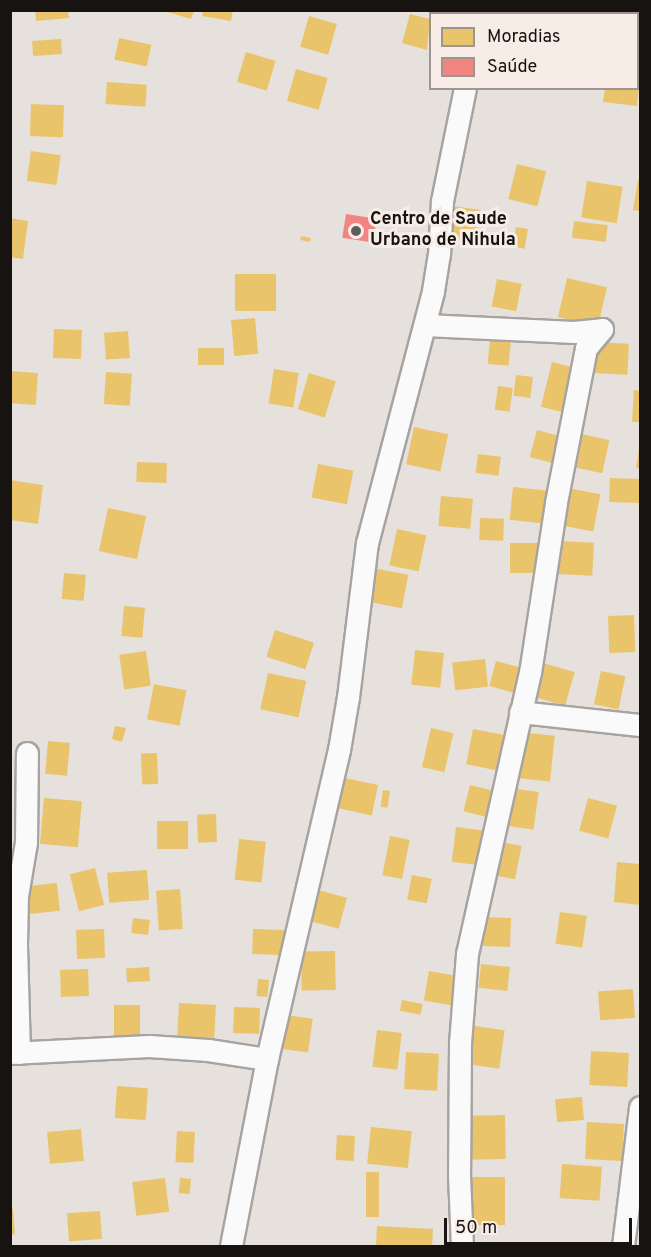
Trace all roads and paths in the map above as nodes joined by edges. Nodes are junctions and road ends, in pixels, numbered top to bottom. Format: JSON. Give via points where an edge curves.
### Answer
{"nodes":[{"id":1,"x":465,"y":90,"type":"edge"},
{"id":2,"x":425,"y":325,"type":"junction"},
{"id":3,"x":520,"y":712,"type":"junction"},
{"id":4,"x":640,"y":725,"type":"edge"},
{"id":5,"x":27,"y":753,"type":"dead end"},
{"id":6,"x":15,"y":1053,"type":"edge"},
{"id":7,"x":267,"y":1059,"type":"junction"},
{"id":8,"x":640,"y":1107,"type":"edge"},
{"id":9,"x":231,"y":1246,"type":"edge"},
{"id":10,"x":462,"y":1246,"type":"edge"},
{"id":11,"x":623,"y":1246,"type":"edge"}],
"edges":[{"from":1,"to":2,"type":"street","via":[[442,201],[439,255]]},
{"from":2,"to":3,"type":"street","via":[[574,332],[602,329],[586,348]]},
{"from":2,"to":7,"type":"street","via":[[368,543],[339,750]]},
{"from":3,"to":4,"type":"street"},
{"from":3,"to":10,"type":"street","via":[[467,954],[460,1042]]},
{"from":5,"to":6,"type":"street","via":[[26,842],[17,896]]},
{"from":6,"to":7,"type":"street","via":[[149,1046]]},
{"from":7,"to":9,"type":"street"},
{"from":8,"to":11,"type":"street"}]}
